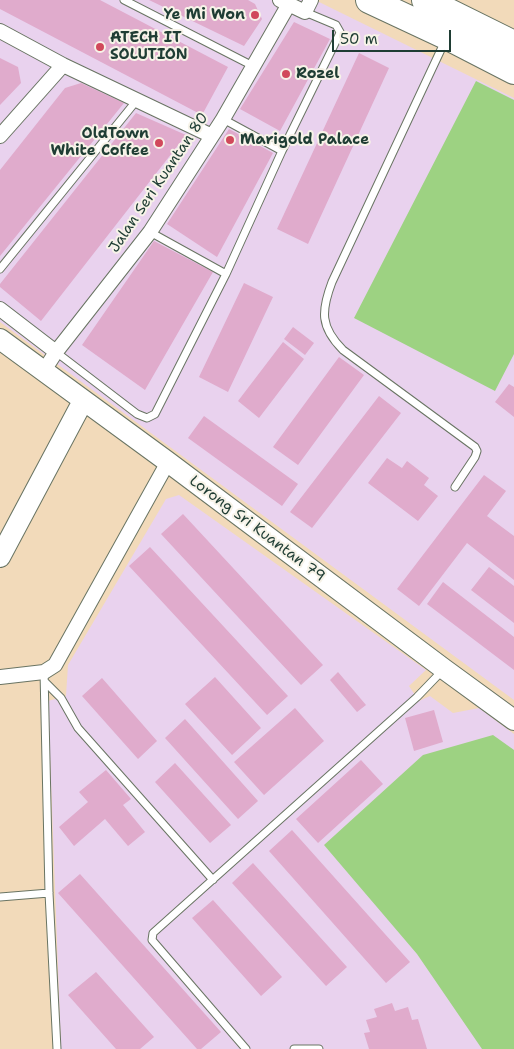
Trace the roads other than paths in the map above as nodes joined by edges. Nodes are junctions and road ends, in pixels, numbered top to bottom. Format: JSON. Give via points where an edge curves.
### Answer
{"nodes":[{"id":1,"x":124,"y":0,"type":"edge"},
{"id":2,"x":369,"y":0,"type":"edge"},
{"id":3,"x":425,"y":0,"type":"edge"},
{"id":4,"x":285,"y":2,"type":"edge"},
{"id":5,"x":308,"y":6,"type":"edge"},
{"id":6,"x":0,"y":31,"type":"edge"},
{"id":7,"x":448,"y":37,"type":"junction"},
{"id":8,"x":511,"y":37,"type":"edge"},
{"id":9,"x":63,"y":66,"type":"junction"},
{"id":10,"x":254,"y":66,"type":"junction"},
{"id":11,"x":514,"y":71,"type":"edge"},
{"id":12,"x":137,"y":100,"type":"junction"},
{"id":13,"x":223,"y":119,"type":"junction"},
{"id":14,"x":0,"y":136,"type":"edge"},
{"id":15,"x":212,"y":136,"type":"junction"},
{"id":16,"x":282,"y":151,"type":"junction"},
{"id":17,"x":150,"y":232,"type":"junction"},
{"id":18,"x":0,"y":269,"type":"edge"},
{"id":19,"x":226,"y":274,"type":"junction"},
{"id":20,"x":0,"y":309,"type":"edge"},
{"id":21,"x":0,"y":340,"type":"edge"},
{"id":22,"x":56,"y":352,"type":"junction"},
{"id":23,"x":42,"y":372,"type":"junction"},
{"id":24,"x":83,"y":401,"type":"junction"},
{"id":25,"x":168,"y":462,"type":"junction"},
{"id":26,"x":455,"y":487,"type":"dead end"},
{"id":27,"x":0,"y":558,"type":"edge"},
{"id":28,"x":444,"y":669,"type":"junction"},
{"id":29,"x":0,"y":677,"type":"edge"},
{"id":30,"x":45,"y":677,"type":"junction"},
{"id":31,"x":514,"y":720,"type":"edge"},
{"id":32,"x":213,"y":880,"type":"junction"},
{"id":33,"x":49,"y":893,"type":"junction"},
{"id":34,"x":0,"y":897,"type":"edge"},
{"id":35,"x":57,"y":1049,"type":"edge"},
{"id":36,"x":246,"y":1049,"type":"edge"},
{"id":37,"x":294,"y":1049,"type":"edge"},
{"id":38,"x":319,"y":1049,"type":"edge"}],
"edges":[{"from":1,"to":10,"type":"lane"},
{"from":2,"to":7,"type":"highway"},
{"from":3,"to":8,"type":"highway"},
{"from":4,"to":5,"type":"street"},
{"from":4,"to":10,"type":"street","name":"Jalan Seri Kuantan 80"},
{"from":5,"to":16,"type":"lane","via":[[336,25],[340,32]]},
{"from":6,"to":9,"type":"street"},
{"from":7,"to":11,"type":"highway"},
{"from":7,"to":26,"type":"lane","via":[[332,282],[324,320],[334,341],[343,350],[475,446],[475,457]]},
{"from":9,"to":12,"type":"street"},
{"from":9,"to":14,"type":"street"},
{"from":10,"to":13,"type":"street","name":"Jalan Seri Kuantan 80"},
{"from":12,"to":15,"type":"street"},
{"from":12,"to":18,"type":"lane"},
{"from":13,"to":15,"type":"street","name":"Jalan Seri Kuantan 80"},
{"from":13,"to":16,"type":"lane"},
{"from":15,"to":17,"type":"street","name":"Jalan Seri Kuantan 80"},
{"from":16,"to":19,"type":"lane"},
{"from":17,"to":19,"type":"lane"},
{"from":17,"to":22,"type":"street","name":"Jalan Seri Kuantan 80"},
{"from":19,"to":22,"type":"lane","via":[[155,414],[147,418]]},
{"from":20,"to":22,"type":"street"},
{"from":21,"to":23,"type":"street","name":"Lorong Sri Kuantan 79"},
{"from":22,"to":23,"type":"street","name":"Jalan Seri Kuantan 80"},
{"from":23,"to":24,"type":"street","name":"Lorong Sri Kuantan 79"},
{"from":24,"to":25,"type":"street","name":"Lorong Sri Kuantan 79"},
{"from":24,"to":27,"type":"street"},
{"from":25,"to":28,"type":"street","name":"Lorong Sri Kuantan 79"},
{"from":25,"to":30,"type":"street","via":[[55,665]]},
{"from":28,"to":31,"type":"street","name":"Lorong Sri Kuantan 79"},
{"from":28,"to":32,"type":"lane"},
{"from":29,"to":30,"type":"street"},
{"from":30,"to":32,"type":"lane","via":[[78,728]]},
{"from":30,"to":33,"type":"lane"},
{"from":32,"to":36,"type":"lane","via":[[153,933],[152,940]]},
{"from":33,"to":34,"type":"lane"},
{"from":33,"to":35,"type":"lane"},
{"from":37,"to":38,"type":"lane"}]}
